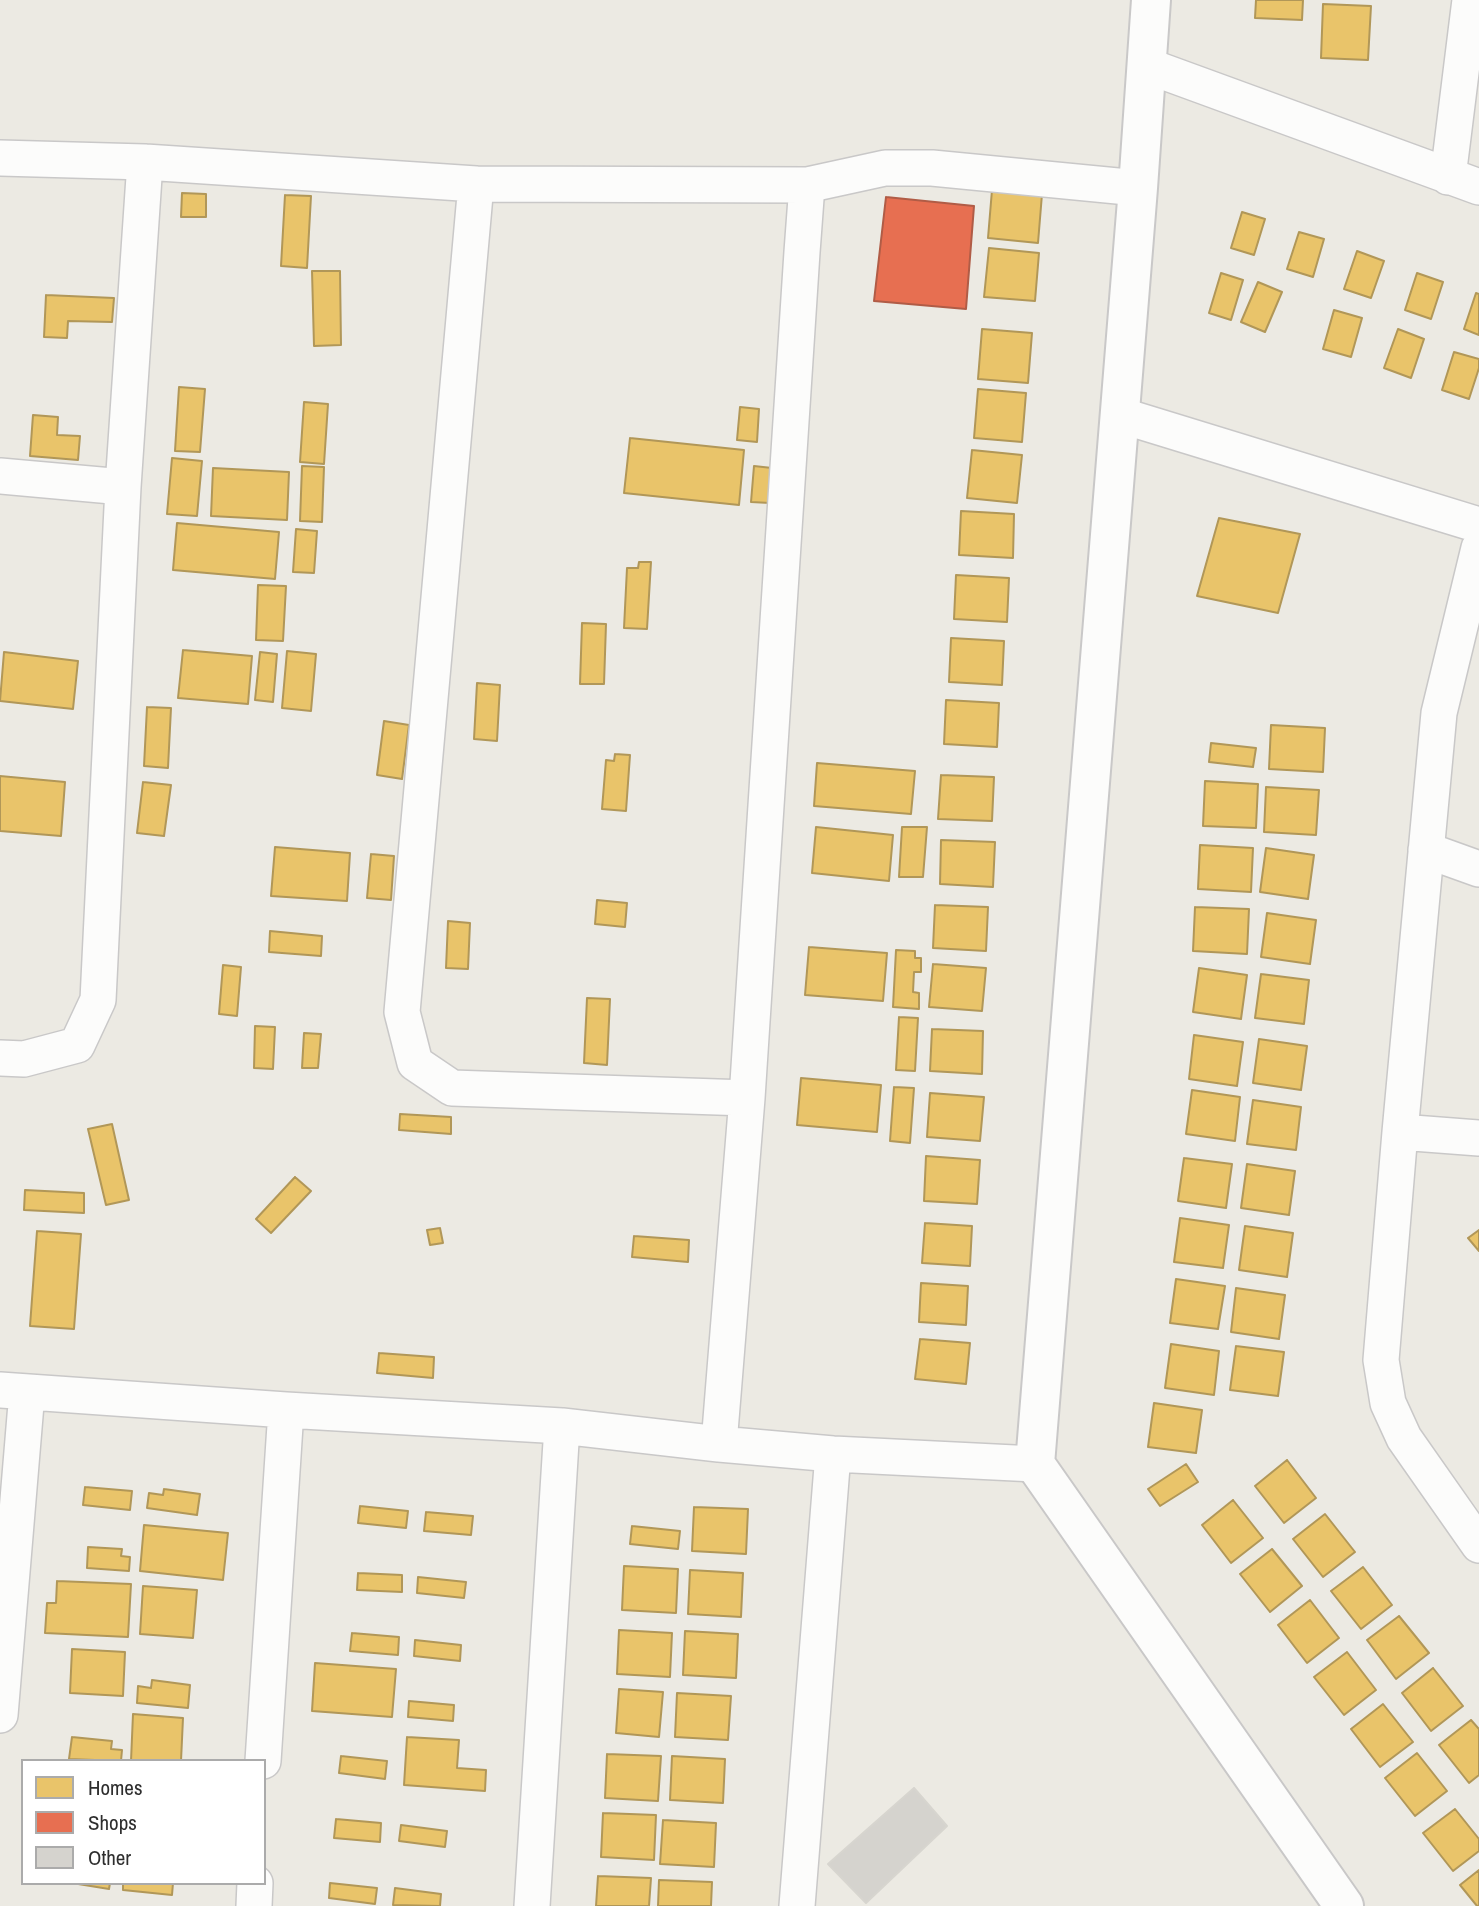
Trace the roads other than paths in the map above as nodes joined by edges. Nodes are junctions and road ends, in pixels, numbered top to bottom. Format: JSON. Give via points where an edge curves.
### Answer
{"nodes":[{"id":1,"x":1152,"y":0,"type":"edge"},
{"id":2,"x":1470,"y":0,"type":"edge"},
{"id":3,"x":1148,"y":66,"type":"junction"},
{"id":4,"x":0,"y":158,"type":"edge"},
{"id":5,"x":145,"y":162,"type":"junction"},
{"id":6,"x":1463,"y":182,"type":"edge"},
{"id":7,"x":476,"y":184,"type":"junction"},
{"id":8,"x":807,"y":185,"type":"junction"},
{"id":9,"x":1138,"y":188,"type":"junction"},
{"id":10,"x":1120,"y":415,"type":"junction"},
{"id":11,"x":0,"y":476,"type":"edge"},
{"id":12,"x":123,"y":487,"type":"junction"},
{"id":13,"x":1479,"y":525,"type":"edge"},
{"id":14,"x":1479,"y":548,"type":"edge"},
{"id":15,"x":1426,"y":850,"type":"junction"},
{"id":16,"x":1479,"y":869,"type":"edge"},
{"id":17,"x":0,"y":1058,"type":"edge"},
{"id":18,"x":747,"y":1098,"type":"junction"},
{"id":19,"x":1400,"y":1132,"type":"junction"},
{"id":20,"x":1479,"y":1138,"type":"edge"},
{"id":21,"x":14,"y":1391,"type":"edge"},
{"id":22,"x":286,"y":1410,"type":"junction"},
{"id":23,"x":562,"y":1426,"type":"junction"},
{"id":24,"x":719,"y":1444,"type":"junction"},
{"id":25,"x":833,"y":1454,"type":"junction"},
{"id":26,"x":1035,"y":1464,"type":"junction"},
{"id":27,"x":1479,"y":1545,"type":"edge"},
{"id":28,"x":0,"y":1715,"type":"edge"},
{"id":29,"x":263,"y":1759,"type":"edge"},
{"id":30,"x":255,"y":1885,"type":"edge"},
{"id":31,"x":254,"y":1906,"type":"edge"},
{"id":32,"x":532,"y":1906,"type":"edge"},
{"id":33,"x":797,"y":1906,"type":"edge"},
{"id":34,"x":1343,"y":1906,"type":"edge"}],
"edges":[{"from":1,"to":3,"type":"street"},
{"from":2,"to":6,"type":"street"},
{"from":3,"to":6,"type":"street"},
{"from":3,"to":9,"type":"street"},
{"from":4,"to":5,"type":"street"},
{"from":5,"to":7,"type":"street"},
{"from":5,"to":12,"type":"street"},
{"from":7,"to":8,"type":"street"},
{"from":7,"to":18,"type":"street","via":[[402,1012],[415,1063],[452,1088]]},
{"from":8,"to":9,"type":"street","via":[[886,168]]},
{"from":8,"to":18,"type":"street"},
{"from":9,"to":10,"type":"street"},
{"from":10,"to":13,"type":"street"},
{"from":10,"to":26,"type":"street"},
{"from":11,"to":12,"type":"street"},
{"from":12,"to":17,"type":"street","via":[[98,1000],[76,1045],[24,1059]]},
{"from":14,"to":15,"type":"street","via":[[1439,713]]},
{"from":15,"to":16,"type":"street"},
{"from":15,"to":19,"type":"street"},
{"from":18,"to":24,"type":"street"},
{"from":19,"to":20,"type":"street"},
{"from":19,"to":27,"type":"street","via":[[1381,1360],[1388,1403],[1404,1438]]},
{"from":21,"to":22,"type":"street"},
{"from":21,"to":28,"type":"street"},
{"from":22,"to":23,"type":"street"},
{"from":22,"to":29,"type":"street"},
{"from":23,"to":24,"type":"street"},
{"from":23,"to":32,"type":"street"},
{"from":24,"to":25,"type":"street"},
{"from":25,"to":26,"type":"street"},
{"from":25,"to":33,"type":"street"},
{"from":26,"to":34,"type":"street"},
{"from":30,"to":31,"type":"street"}]}
